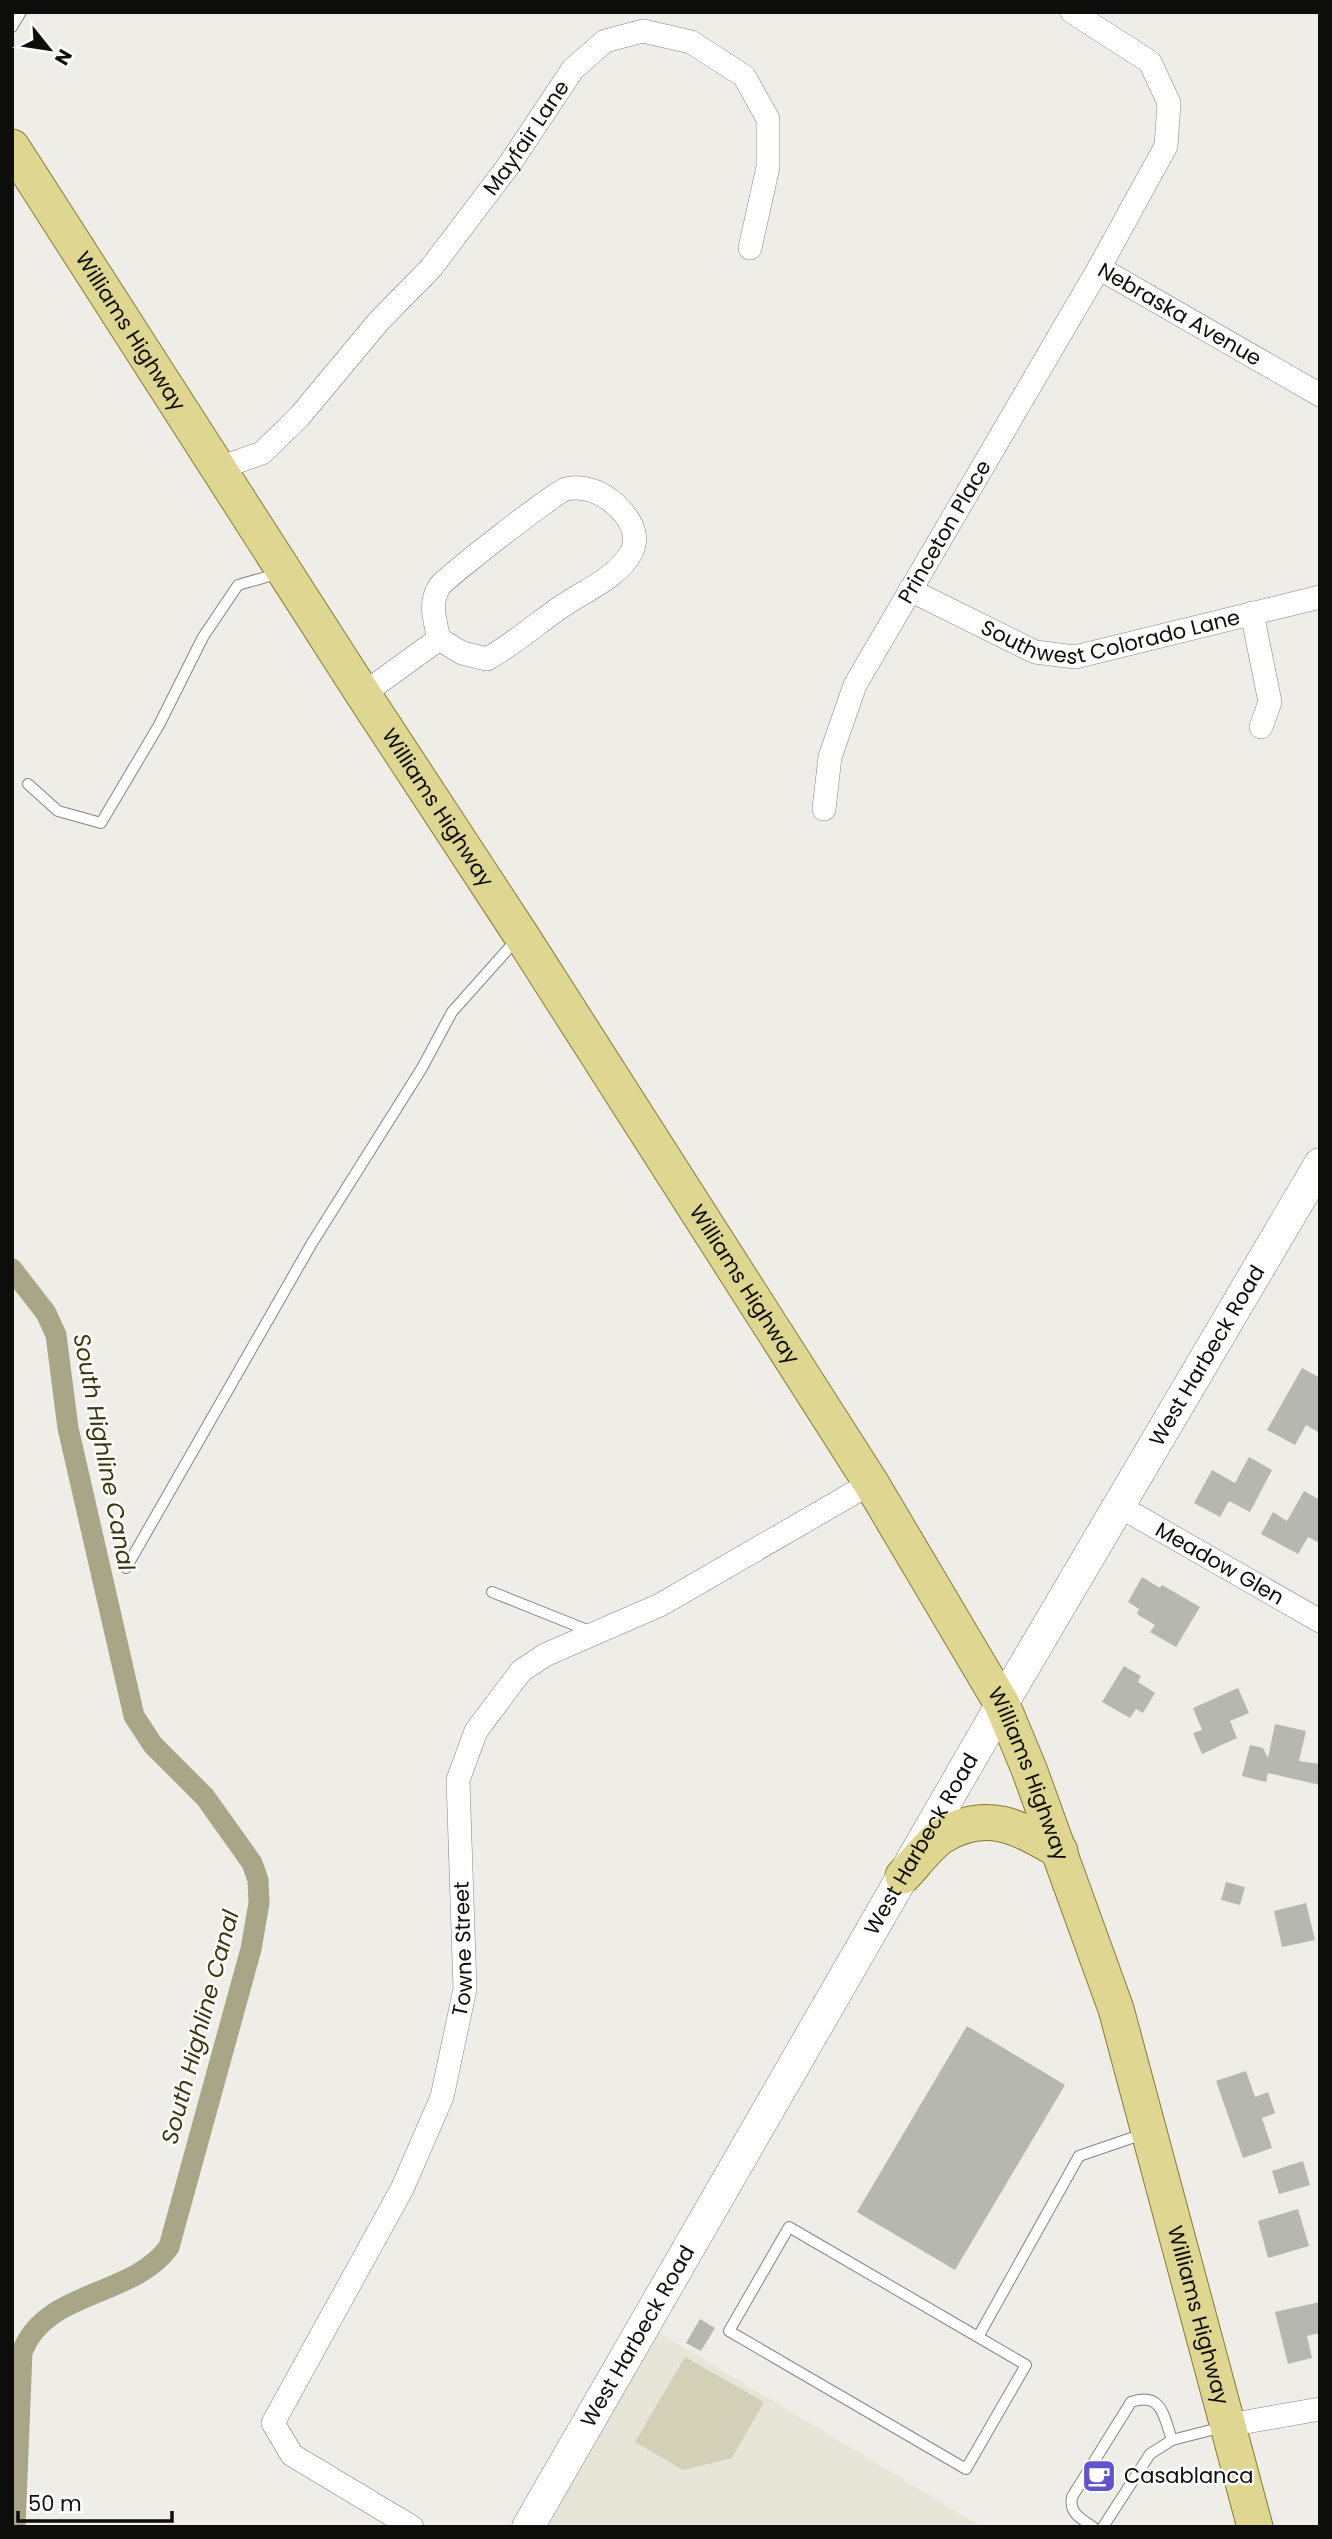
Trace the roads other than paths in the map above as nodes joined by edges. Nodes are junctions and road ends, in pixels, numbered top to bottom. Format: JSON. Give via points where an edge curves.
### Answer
{"nodes":[{"id":1,"x":21,"y":12,"type":"edge"},
{"id":2,"x":1072,"y":12,"type":"edge"},
{"id":3,"x":12,"y":27,"type":"edge"},
{"id":4,"x":12,"y":147,"type":"edge"},
{"id":5,"x":750,"y":248,"type":"dead end"},
{"id":6,"x":1098,"y":268,"type":"junction"},
{"id":7,"x":1320,"y":395,"type":"edge"},
{"id":8,"x":219,"y":468,"type":"junction"},
{"id":9,"x":286,"y":571,"type":"junction"},
{"id":10,"x":910,"y":590,"type":"junction"},
{"id":11,"x":1320,"y":597,"type":"edge"},
{"id":12,"x":1252,"y":614,"type":"junction"},
{"id":13,"x":439,"y":639,"type":"junction"},
{"id":14,"x":362,"y":694,"type":"junction"},
{"id":15,"x":1261,"y":727,"type":"dead end"},
{"id":16,"x":28,"y":784,"type":"dead end"},
{"id":17,"x":824,"y":809,"type":"dead end"},
{"id":18,"x":522,"y":935,"type":"junction"},
{"id":19,"x":1320,"y":1164,"type":"edge"},
{"id":20,"x":1311,"y":1199,"type":"edge"},
{"id":21,"x":871,"y":1483,"type":"junction"},
{"id":22,"x":1119,"y":1506,"type":"junction"},
{"id":23,"x":126,"y":1568,"type":"dead end"},
{"id":24,"x":492,"y":1592,"type":"dead end"},
{"id":25,"x":1320,"y":1621,"type":"edge"},
{"id":26,"x":594,"y":1633,"type":"junction"},
{"id":27,"x":1002,"y":1704,"type":"junction"},
{"id":28,"x":1060,"y":1851,"type":"junction"},
{"id":29,"x":903,"y":1876,"type":"junction"},
{"id":30,"x":1149,"y":2131,"type":"junction"},
{"id":31,"x":978,"y":2337,"type":"junction"},
{"id":32,"x":1320,"y":2409,"type":"edge"},
{"id":33,"x":1229,"y":2426,"type":"junction"},
{"id":34,"x":1172,"y":2440,"type":"junction"},
{"id":35,"x":412,"y":2527,"type":"edge"},
{"id":36,"x":528,"y":2527,"type":"edge"},
{"id":37,"x":1093,"y":2527,"type":"edge"},
{"id":38,"x":1103,"y":2527,"type":"edge"},
{"id":39,"x":1255,"y":2527,"type":"edge"}],
"edges":[{"from":1,"to":3,"type":"lane"},
{"from":2,"to":6,"type":"street","name":"Nebraska Avenue","via":[[1150,62],[1169,103],[1166,146]]},
{"from":4,"to":8,"type":"main road","name":"Williams Highway"},
{"from":5,"to":8,"type":"street","name":"Mayfair Lane","via":[[768,167],[768,119],[744,76],[691,42],[643,31],[605,41],[573,69],[509,165],[431,268],[379,321],[299,417],[262,453]]},
{"from":6,"to":7,"type":"street","name":"Nebraska Avenue"},
{"from":6,"to":10,"type":"street","name":"Princeton Place"},
{"from":8,"to":9,"type":"main road","name":"Williams Highway"},
{"from":9,"to":14,"type":"main road","name":"Williams Highway"},
{"from":9,"to":16,"type":"lane","via":[[238,584],[203,636],[159,725],[101,823],[58,811]]},
{"from":10,"to":12,"type":"street","name":"Southwest Colorado Lane","via":[[1035,652],[1075,657]]},
{"from":10,"to":17,"type":"street","name":"Princeton Place","via":[[855,684],[830,757]]},
{"from":11,"to":12,"type":"street","name":"Southwest Colorado Lane"},
{"from":12,"to":15,"type":"street","via":[[1270,702]]},
{"from":13,"to":13,"type":"street","via":[[461,653],[487,659],[513,645],[560,607],[614,573],[632,550],[635,534],[624,512],[588,488],[565,489],[528,514],[440,586],[432,609]]},
{"from":13,"to":14,"type":"street"},
{"from":14,"to":18,"type":"main road","name":"Williams Highway"},
{"from":18,"to":21,"type":"main road","name":"Williams Highway"},
{"from":18,"to":23,"type":"lane","via":[[452,1013],[312,1243]]},
{"from":19,"to":20,"type":"street","name":"West Harbeck Road"},
{"from":20,"to":22,"type":"street","name":"West Harbeck Road"},
{"from":21,"to":26,"type":"street","name":"Towne Street","via":[[660,1605]]},
{"from":21,"to":27,"type":"main road","name":"Williams Highway"},
{"from":22,"to":25,"type":"street","name":"Meadow Glen"},
{"from":22,"to":27,"type":"street","name":"West Harbeck Road"},
{"from":24,"to":26,"type":"lane"},
{"from":26,"to":35,"type":"street","name":"Towne Street","via":[[544,1655],[521,1671],[475,1731],[458,1780],[465,1989],[442,2097],[402,2189],[274,2423],[292,2455]]},
{"from":27,"to":28,"type":"main road","name":"Williams Highway"},
{"from":27,"to":29,"type":"street","name":"West Harbeck Road"},
{"from":28,"to":29,"type":"main road","via":[[1020,1828],[983,1820],[941,1836]]},
{"from":28,"to":30,"type":"main road","name":"Williams Highway","via":[[1116,2009]]},
{"from":29,"to":36,"type":"street","name":"West Harbeck Road"},
{"from":30,"to":31,"type":"lane","via":[[1079,2156]]},
{"from":30,"to":33,"type":"main road","name":"Williams Highway"},
{"from":31,"to":31,"type":"lane","via":[[789,2227],[729,2331],[966,2469],[1026,2365]]},
{"from":32,"to":33,"type":"street"},
{"from":33,"to":34,"type":"lane"},
{"from":33,"to":39,"type":"main road","name":"Williams Highway"},
{"from":34,"to":37,"type":"lane","via":[[1154,2401],[1131,2402],[1072,2497],[1075,2515]]},
{"from":34,"to":38,"type":"lane","via":[[1150,2454]]}]}
